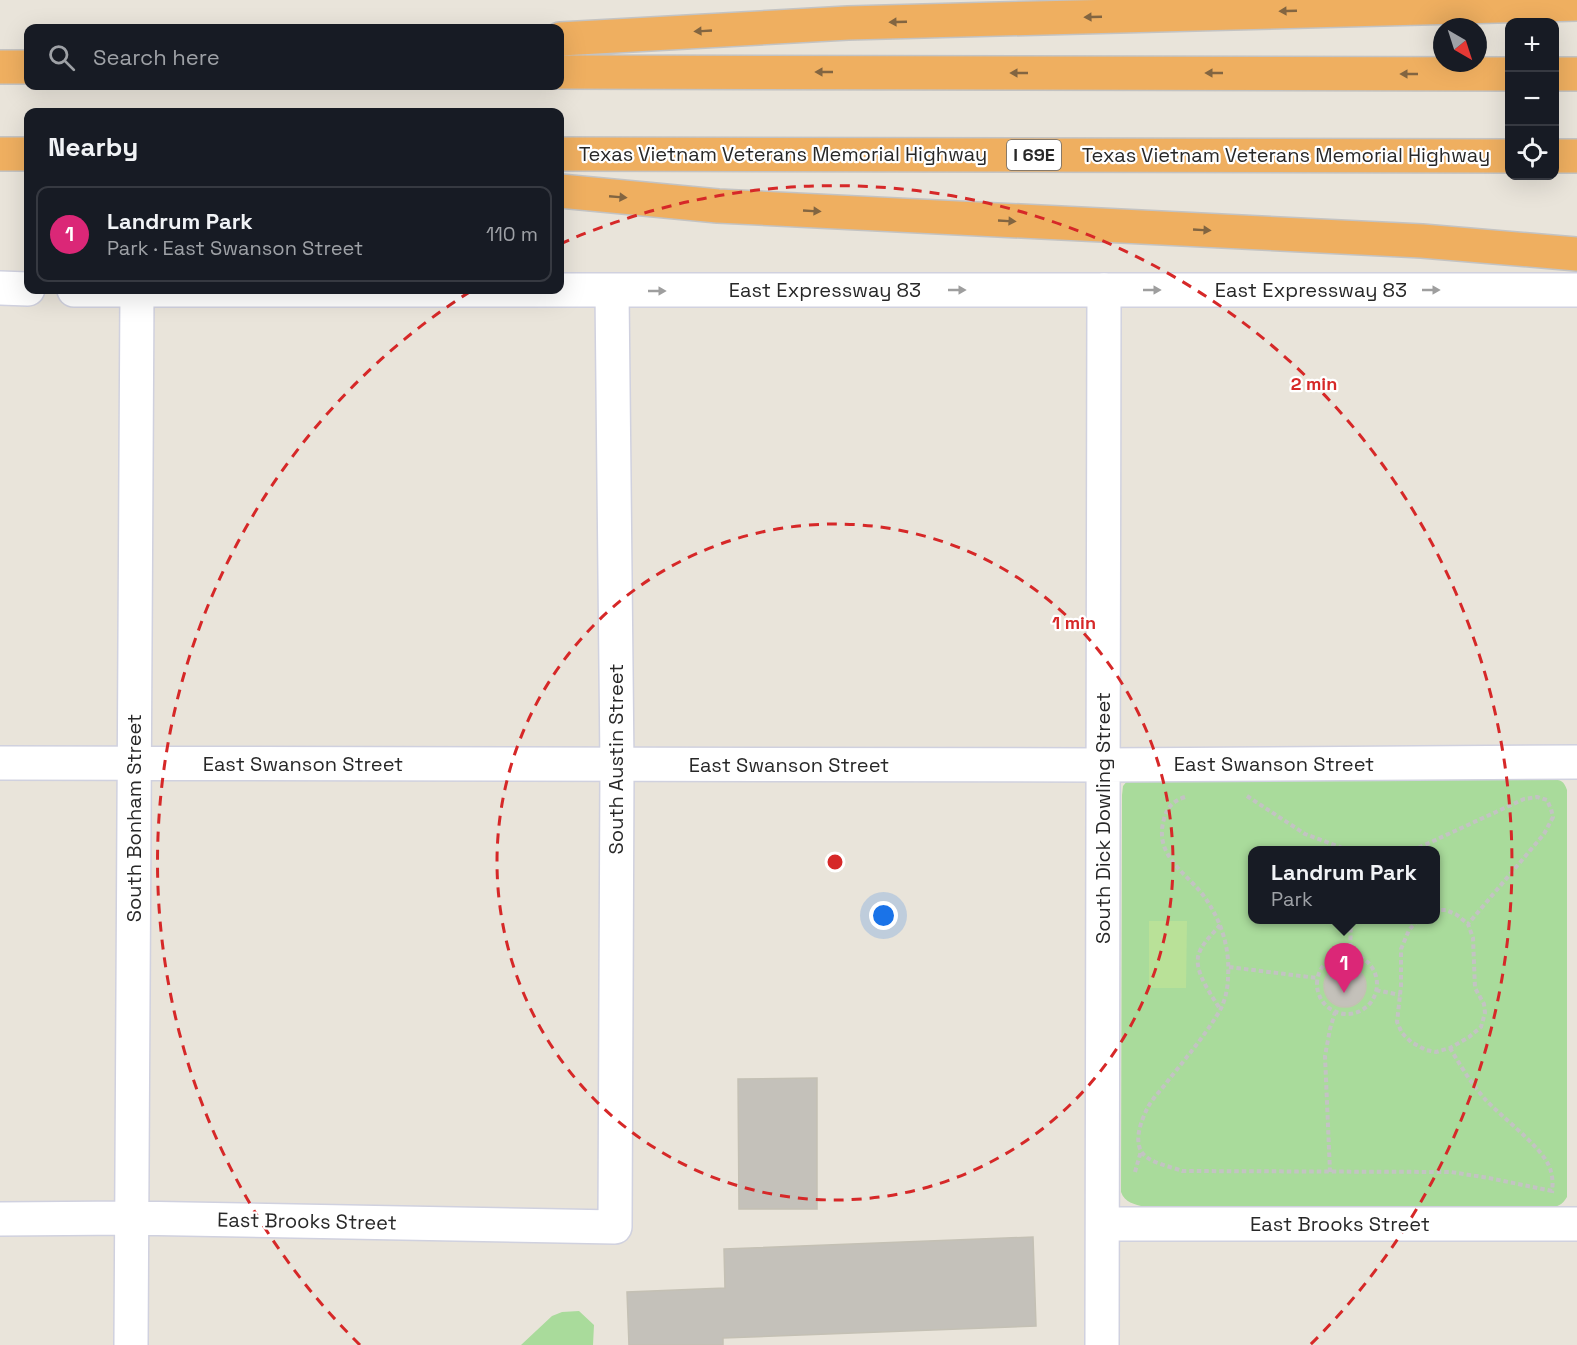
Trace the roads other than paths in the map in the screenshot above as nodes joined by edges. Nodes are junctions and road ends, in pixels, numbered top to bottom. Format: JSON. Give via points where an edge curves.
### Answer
{"nodes":[{"id":1,"x":1577,"y":4,"type":"edge"},
{"id":2,"x":564,"y":39,"type":"edge"},
{"id":3,"x":0,"y":67,"type":"edge"},
{"id":4,"x":24,"y":67,"type":"edge"},
{"id":5,"x":564,"y":72,"type":"edge"},
{"id":6,"x":1505,"y":74,"type":"edge"},
{"id":7,"x":1559,"y":74,"type":"edge"},
{"id":8,"x":1577,"y":74,"type":"edge"},
{"id":9,"x":0,"y":154,"type":"edge"},
{"id":10,"x":24,"y":154,"type":"edge"},
{"id":11,"x":564,"y":154,"type":"edge"},
{"id":12,"x":1505,"y":156,"type":"edge"},
{"id":13,"x":1559,"y":156,"type":"edge"},
{"id":14,"x":1577,"y":156,"type":"edge"},
{"id":15,"x":564,"y":191,"type":"edge"},
{"id":16,"x":1577,"y":254,"type":"edge"},
{"id":17,"x":0,"y":288,"type":"edge"},
{"id":18,"x":24,"y":289,"type":"edge"},
{"id":19,"x":1104,"y":290,"type":"junction"},
{"id":20,"x":1577,"y":290,"type":"edge"},
{"id":21,"x":564,"y":291,"type":"edge"},
{"id":22,"x":612,"y":291,"type":"junction"},
{"id":23,"x":137,"y":294,"type":"edge"},
{"id":24,"x":1577,"y":762,"type":"edge"},
{"id":25,"x":0,"y":763,"type":"edge"},
{"id":26,"x":135,"y":764,"type":"junction"},
{"id":27,"x":617,"y":765,"type":"junction"},
{"id":28,"x":1103,"y":765,"type":"junction"},
{"id":29,"x":130,"y":1218,"type":"junction"},
{"id":30,"x":0,"y":1219,"type":"edge"},
{"id":31,"x":1103,"y":1224,"type":"junction"},
{"id":32,"x":1577,"y":1224,"type":"edge"},
{"id":33,"x":615,"y":1227,"type":"joint"},
{"id":34,"x":131,"y":1345,"type":"edge"},
{"id":35,"x":1102,"y":1345,"type":"edge"}],
"edges":[{"from":1,"to":2,"type":"highway","one_way":true,"via":[[848,23]]},
{"from":3,"to":4,"type":"highway"},
{"from":6,"to":5,"type":"highway","one_way":true},
{"from":7,"to":8,"type":"highway"},
{"from":9,"to":10,"type":"highway"},
{"from":11,"to":12,"type":"highway","name":"Texas Vietnam Veterans Memorial Highway","number":"I 69E"},
{"from":13,"to":14,"type":"highway"},
{"from":15,"to":16,"type":"highway","one_way":true,"via":[[718,206],[1422,241]]},
{"from":17,"to":18,"type":"street"},
{"from":19,"to":20,"type":"street","name":"East Expressway 83","one_way":true},
{"from":22,"to":19,"type":"street","name":"East Expressway 83","one_way":true},
{"from":19,"to":28,"type":"street","name":"South Dick Dowling Street"},
{"from":21,"to":22,"type":"street","name":"East Expressway 83"},
{"from":22,"to":27,"type":"street","name":"South Austin Street"},
{"from":23,"to":26,"type":"street","name":"South Bonham Street"},
{"from":24,"to":28,"type":"street","name":"East Swanson Street"},
{"from":25,"to":26,"type":"street","name":"East Swanson Street"},
{"from":26,"to":27,"type":"street","name":"East Swanson Street"},
{"from":26,"to":29,"type":"street","name":"South Bonham Street"},
{"from":27,"to":28,"type":"street","name":"East Swanson Street"},
{"from":27,"to":33,"type":"street","name":"South Austin Street"},
{"from":28,"to":31,"type":"street","name":"South Dick Dowling Street"},
{"from":29,"to":30,"type":"street","name":"East Brooks Street"},
{"from":29,"to":33,"type":"street","name":"East Brooks Street"},
{"from":29,"to":34,"type":"street","name":"South Bonham Street"},
{"from":31,"to":32,"type":"street","name":"East Brooks Street"},
{"from":31,"to":35,"type":"street","name":"South Dick Dowling Street"}]}
